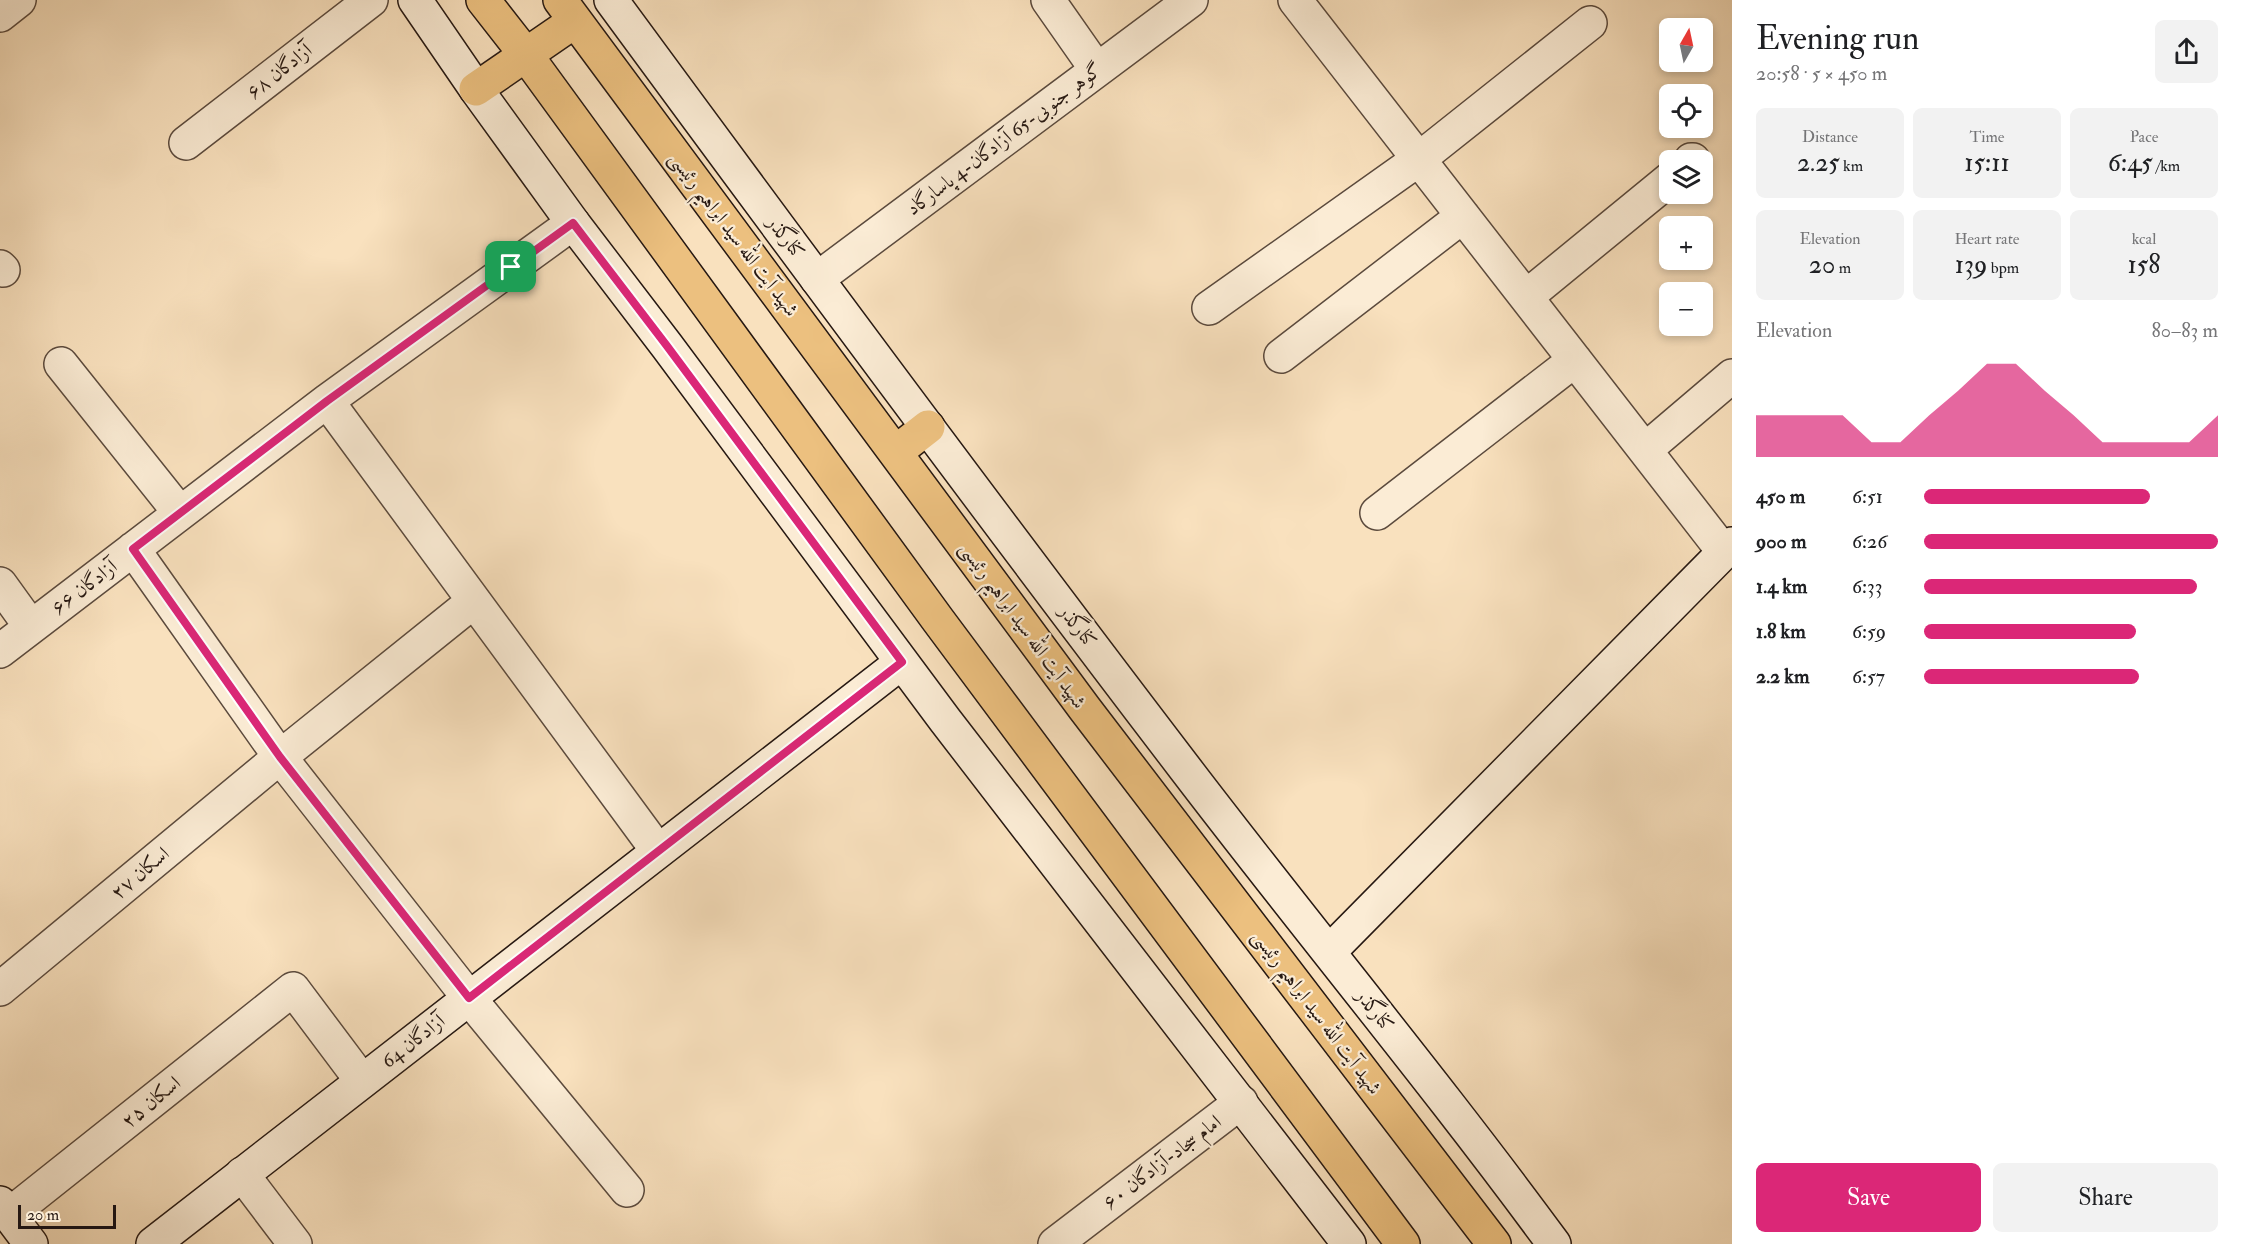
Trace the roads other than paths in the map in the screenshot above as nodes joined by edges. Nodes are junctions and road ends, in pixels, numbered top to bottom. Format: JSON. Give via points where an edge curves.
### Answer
{"nodes":[{"id":1,"x":19,"y":0,"type":"edge"},
{"id":2,"x":371,"y":0,"type":"edge"},
{"id":3,"x":415,"y":0,"type":"edge"},
{"id":4,"x":483,"y":0,"type":"edge"},
{"id":5,"x":611,"y":0,"type":"edge"},
{"id":6,"x":1048,"y":0,"type":"edge"},
{"id":7,"x":1191,"y":0,"type":"edge"},
{"id":8,"x":1295,"y":0,"type":"edge"},
{"id":9,"x":567,"y":10,"type":"edge"},
{"id":10,"x":0,"y":15,"type":"edge"},
{"id":11,"x":1590,"y":23,"type":"dead end"},
{"id":12,"x":526,"y":55,"type":"junction"},
{"id":13,"x":1097,"y":70,"type":"junction"},
{"id":14,"x":476,"y":89,"type":"junction"},
{"id":15,"x":186,"y":143,"type":"dead end"},
{"id":16,"x":1419,"y":159,"type":"junction"},
{"id":17,"x":1659,"y":187,"type":"edge"},
{"id":18,"x":1463,"y":216,"type":"junction"},
{"id":19,"x":573,"y":223,"type":"junction"},
{"id":20,"x":817,"y":279,"type":"junction"},
{"id":21,"x":1526,"y":297,"type":"junction"},
{"id":22,"x":1209,"y":308,"type":"dead end"},
{"id":23,"x":1281,"y":356,"type":"dead end"},
{"id":24,"x":1575,"y":360,"type":"junction"},
{"id":25,"x":61,"y":364,"type":"dead end"},
{"id":26,"x":1732,"y":376,"type":"edge"},
{"id":27,"x":327,"y":401,"type":"junction"},
{"id":28,"x":928,"y":427,"type":"junction"},
{"id":29,"x":1645,"y":450,"type":"junction"},
{"id":30,"x":896,"y":452,"type":"junction"},
{"id":31,"x":180,"y":513,"type":"junction"},
{"id":32,"x":1377,"y":513,"type":"dead end"},
{"id":33,"x":1728,"y":548,"type":"edge"},
{"id":34,"x":133,"y":549,"type":"junction"},
{"id":35,"x":0,"y":584,"type":"edge"},
{"id":36,"x":474,"y":600,"type":"junction"},
{"id":37,"x":31,"y":627,"type":"junction"},
{"id":38,"x":0,"y":651,"type":"edge"},
{"id":39,"x":902,"y":662,"type":"junction"},
{"id":40,"x":280,"y":757,"type":"junction"},
{"id":41,"x":658,"y":851,"type":"junction"},
{"id":42,"x":1329,"y":952,"type":"junction"},
{"id":43,"x":0,"y":989,"type":"edge"},
{"id":44,"x":469,"y":998,"type":"junction"},
{"id":45,"x":362,"y":1081,"type":"junction"},
{"id":46,"x":1241,"y":1102,"type":"junction"},
{"id":47,"x":242,"y":1174,"type":"junction"},
{"id":48,"x":627,"y":1190,"type":"dead end"},
{"id":49,"x":4,"y":1209,"type":"edge"},
{"id":50,"x":31,"y":1244,"type":"edge"},
{"id":51,"x":153,"y":1244,"type":"edge"},
{"id":52,"x":295,"y":1244,"type":"edge"},
{"id":53,"x":1055,"y":1244,"type":"edge"},
{"id":54,"x":1349,"y":1244,"type":"edge"},
{"id":55,"x":1403,"y":1244,"type":"edge"},
{"id":56,"x":1494,"y":1244,"type":"edge"},
{"id":57,"x":1554,"y":1244,"type":"edge"}],
"edges":[{"from":1,"to":10,"type":"street"},
{"from":2,"to":15,"type":"street","name":"آزادگان ۶۸"},
{"from":3,"to":14,"type":"street"},
{"from":4,"to":12,"type":"main road"},
{"from":5,"to":20,"type":"street","name":"کنارگذر"},
{"from":6,"to":13,"type":"street"},
{"from":7,"to":13,"type":"street","name":"گوهر جنوبی-65 آزادگان-4 پاسارگاد"},
{"from":8,"to":16,"type":"street"},
{"from":9,"to":12,"type":"main road"},
{"from":9,"to":30,"type":"main road","name":"شهید آیت الله سید ابراهیم رئیسی"},
{"from":11,"to":16,"type":"street"},
{"from":12,"to":14,"type":"main road"},
{"from":12,"to":55,"type":"main road","via":[[945,630]]},
{"from":13,"to":20,"type":"street","name":"گوهر جنوبی-65 آزادگان-4 پاسارگاد"},
{"from":14,"to":19,"type":"street"},
{"from":16,"to":18,"type":"street"},
{"from":16,"to":22,"type":"street"},
{"from":17,"to":21,"type":"street"},
{"from":18,"to":21,"type":"street"},
{"from":18,"to":23,"type":"street"},
{"from":19,"to":27,"type":"street","name":"آزادگان ۶۶"},
{"from":19,"to":39,"type":"street"},
{"from":20,"to":28,"type":"street","name":"کنارگذر"},
{"from":21,"to":24,"type":"street"},
{"from":24,"to":29,"type":"street"},
{"from":24,"to":32,"type":"street"},
{"from":25,"to":31,"type":"street"},
{"from":26,"to":29,"type":"street"},
{"from":27,"to":31,"type":"street","name":"آزادگان ۶۶"},
{"from":27,"to":36,"type":"street"},
{"from":28,"to":30,"type":"main road"},
{"from":28,"to":42,"type":"street","name":"کنارگذر"},
{"from":29,"to":33,"type":"street"},
{"from":30,"to":56,"type":"main road","name":"شهید آیت الله سید ابراهیم رئیسی","via":[[1085,709]]},
{"from":31,"to":34,"type":"street","name":"آزادگان ۶۶"},
{"from":33,"to":42,"type":"street"},
{"from":34,"to":37,"type":"street","name":"آزادگان ۶۶"},
{"from":34,"to":40,"type":"street"},
{"from":35,"to":37,"type":"street"},
{"from":36,"to":40,"type":"street","name":"اسکان ۲۷"},
{"from":36,"to":41,"type":"street"},
{"from":37,"to":38,"type":"street","name":"آزادگان ۶۶"},
{"from":39,"to":41,"type":"street","name":"آزادگان 64"},
{"from":39,"to":46,"type":"street"},
{"from":40,"to":43,"type":"street","name":"اسکان ۲۷"},
{"from":40,"to":44,"type":"street"},
{"from":41,"to":44,"type":"street","name":"آزادگان 64"},
{"from":42,"to":57,"type":"street","name":"کنارگذر"},
{"from":44,"to":45,"type":"street","name":"آزادگان 64"},
{"from":44,"to":48,"type":"street"},
{"from":45,"to":47,"type":"street","name":"آزادگان 64"},
{"from":45,"to":49,"type":"street","name":"اسکان ۲۵","via":[[293,988]]},
{"from":46,"to":53,"type":"street","name":"امام سجاد-آزادگان ۶۰"},
{"from":46,"to":54,"type":"street"},
{"from":47,"to":51,"type":"street","name":"آزادگان 64"},
{"from":47,"to":52,"type":"street"},
{"from":49,"to":50,"type":"street"}]}
